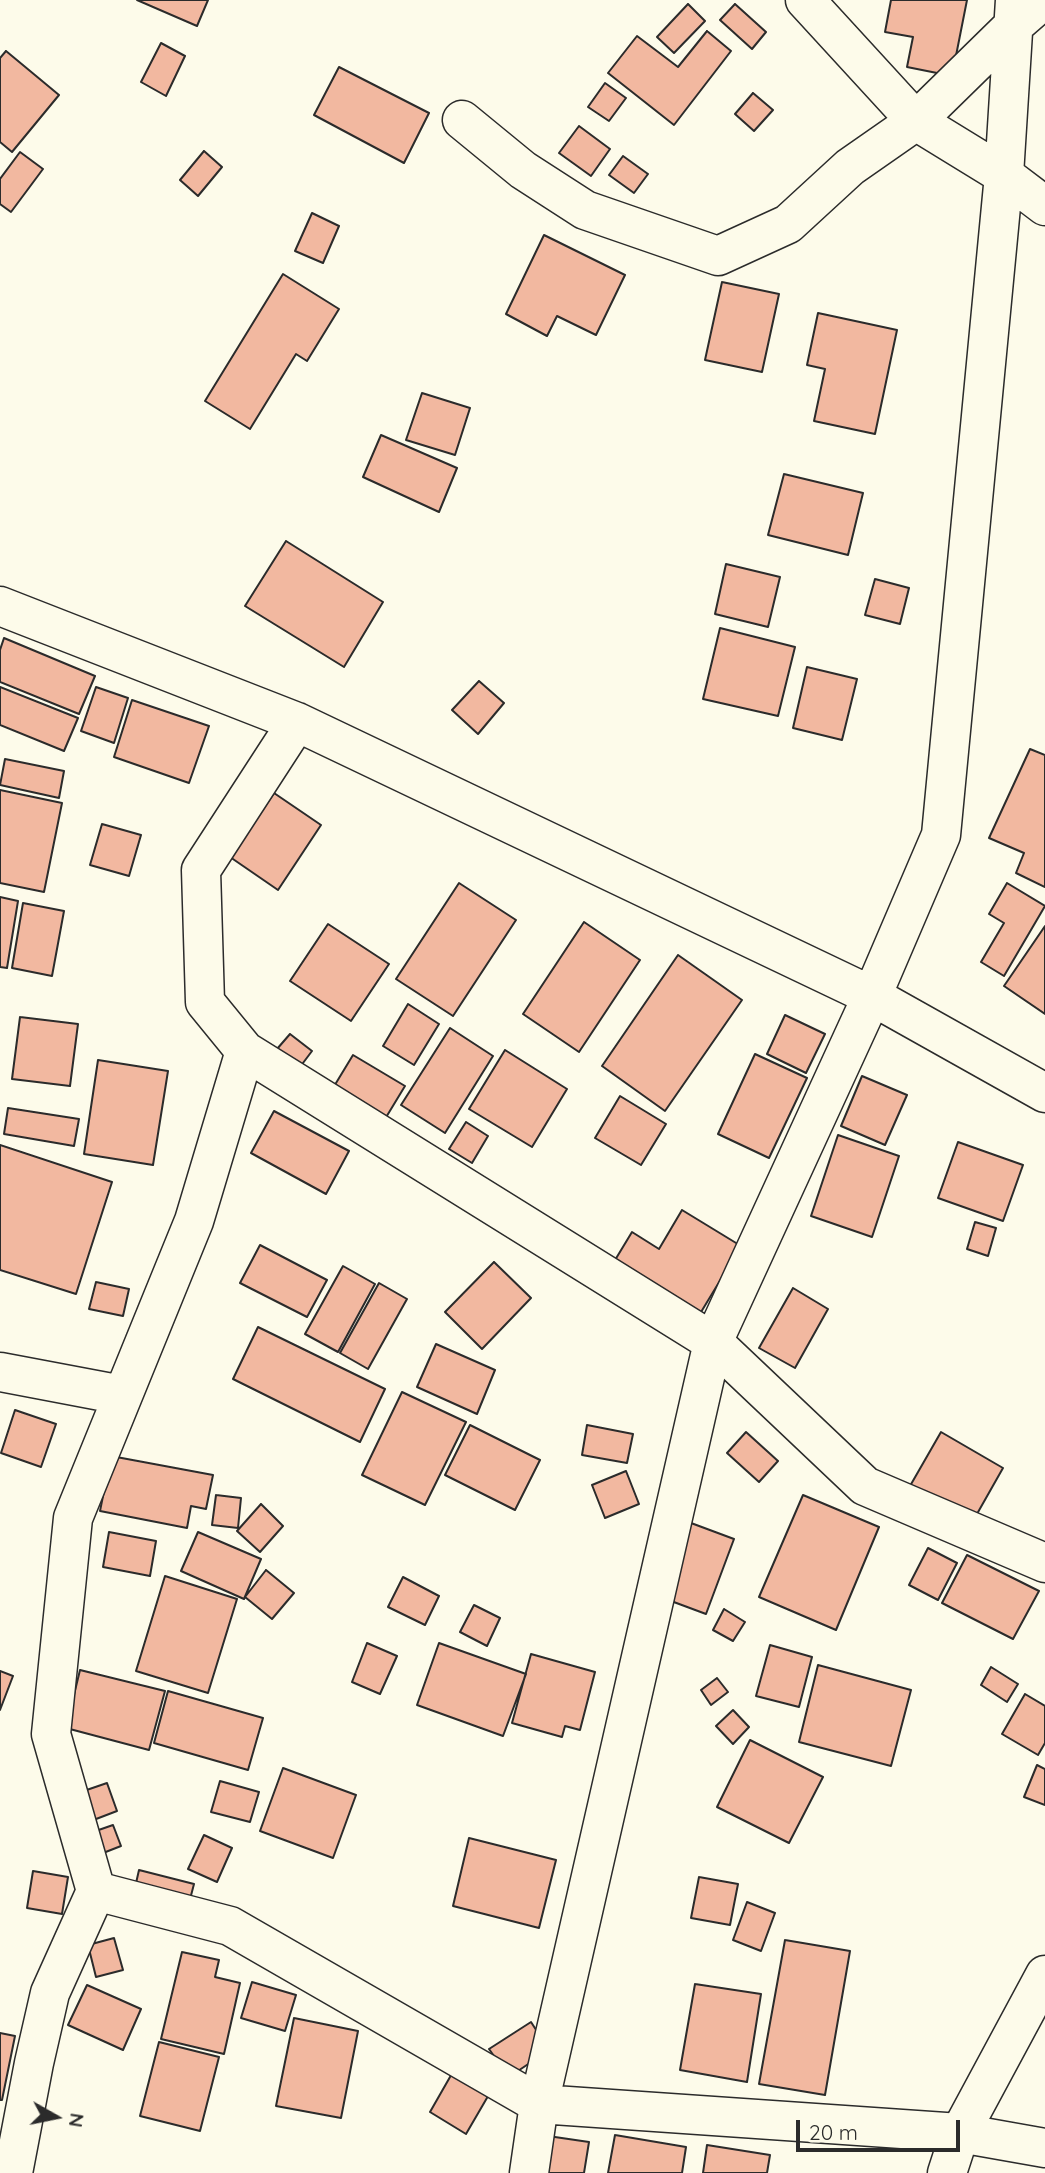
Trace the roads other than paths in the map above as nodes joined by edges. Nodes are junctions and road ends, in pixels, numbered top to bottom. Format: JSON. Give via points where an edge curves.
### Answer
{"nodes":[{"id":1,"x":805,"y":0,"type":"edge"},
{"id":2,"x":1043,"y":0,"type":"edge"},
{"id":3,"x":1013,"y":13,"type":"edge"},
{"id":4,"x":462,"y":120,"type":"dead end"},
{"id":5,"x":916,"y":121,"type":"junction"},
{"id":6,"x":1004,"y":175,"type":"junction"},
{"id":7,"x":1045,"y":206,"type":"edge"},
{"id":8,"x":0,"y":606,"type":"edge"},
{"id":9,"x":297,"y":722,"type":"junction"},
{"id":10,"x":872,"y":996,"type":"junction"},
{"id":11,"x":245,"y":1051,"type":"junction"},
{"id":12,"x":1045,"y":1093,"type":"edge"},
{"id":13,"x":713,"y":1342,"type":"junction"},
{"id":14,"x":0,"y":1371,"type":"edge"},
{"id":15,"x":122,"y":1395,"type":"junction"},
{"id":16,"x":1045,"y":1563,"type":"edge"},
{"id":17,"x":96,"y":1891,"type":"junction"},
{"id":18,"x":1045,"y":1975,"type":"edge"},
{"id":19,"x":539,"y":2105,"type":"junction"},
{"id":20,"x":960,"y":2133,"type":"junction"},
{"id":21,"x":1045,"y":2148,"type":"edge"},
{"id":22,"x":13,"y":2173,"type":"edge"},
{"id":23,"x":528,"y":2173,"type":"edge"},
{"id":24,"x":947,"y":2173,"type":"edge"}],
"edges":[{"from":1,"to":5,"type":"street"},
{"from":2,"to":3,"type":"street"},
{"from":3,"to":5,"type":"street"},
{"from":3,"to":6,"type":"street"},
{"from":4,"to":5,"type":"street","via":[[523,170],[585,210],[718,256],[788,224],[850,167]]},
{"from":5,"to":6,"type":"street"},
{"from":6,"to":7,"type":"street"},
{"from":6,"to":10,"type":"street","via":[[941,835]]},
{"from":8,"to":9,"type":"street"},
{"from":9,"to":10,"type":"street"},
{"from":9,"to":11,"type":"street","via":[[201,870],[205,1002]]},
{"from":10,"to":12,"type":"street"},
{"from":10,"to":13,"type":"street"},
{"from":11,"to":13,"type":"street"},
{"from":11,"to":15,"type":"street","via":[[194,1221]]},
{"from":13,"to":16,"type":"street","via":[[865,1486]]},
{"from":13,"to":19,"type":"street"},
{"from":14,"to":15,"type":"street"},
{"from":15,"to":17,"type":"street","via":[[73,1518],[51,1734]]},
{"from":17,"to":19,"type":"street","via":[[230,1926]]},
{"from":17,"to":22,"type":"street","via":[[50,1993]]},
{"from":18,"to":20,"type":"street"},
{"from":19,"to":20,"type":"street"},
{"from":19,"to":23,"type":"street"},
{"from":20,"to":21,"type":"street"},
{"from":20,"to":24,"type":"street"}]}
